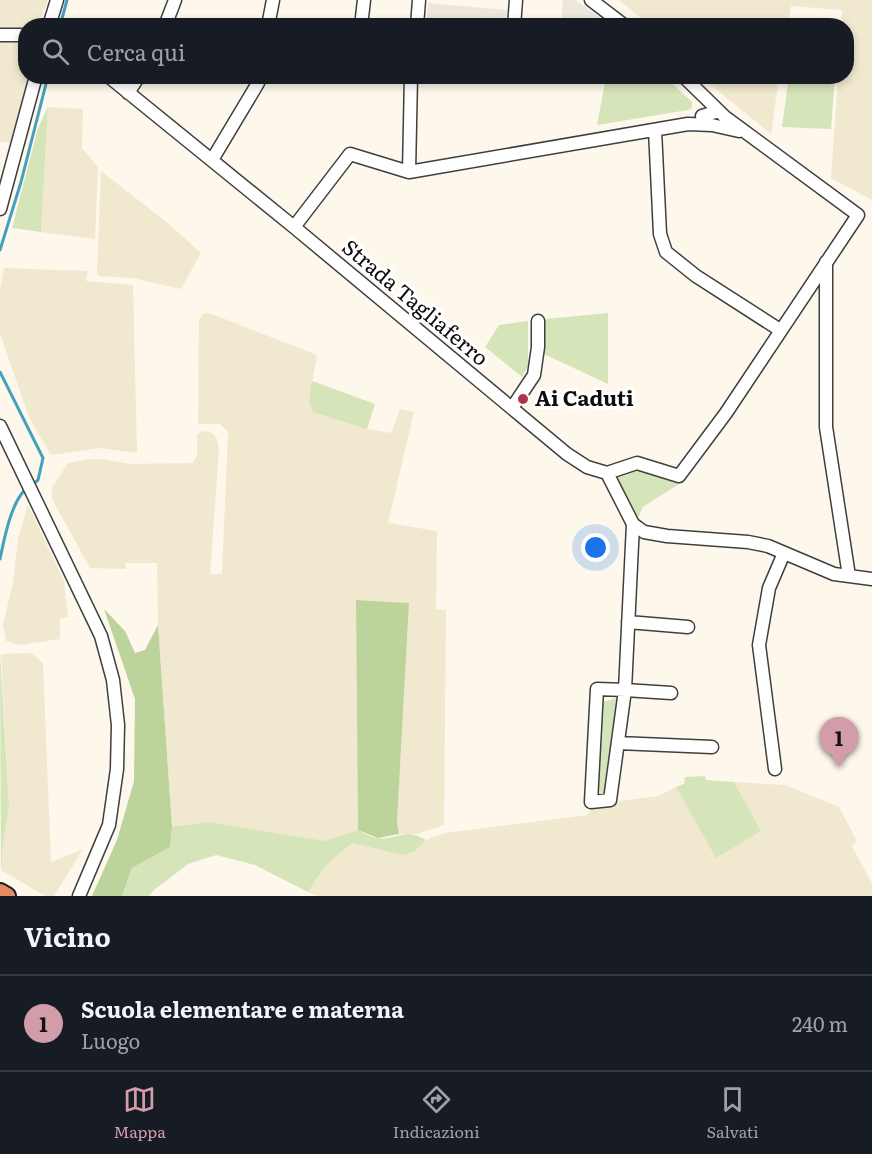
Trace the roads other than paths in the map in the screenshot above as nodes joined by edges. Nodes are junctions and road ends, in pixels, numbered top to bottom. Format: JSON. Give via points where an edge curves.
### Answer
{"nodes":[{"id":1,"x":57,"y":0,"type":"edge"},
{"id":2,"x":175,"y":0,"type":"edge"},
{"id":3,"x":273,"y":0,"type":"edge"},
{"id":4,"x":364,"y":0,"type":"edge"},
{"id":5,"x":419,"y":0,"type":"edge"},
{"id":6,"x":516,"y":0,"type":"edge"},
{"id":7,"x":591,"y":0,"type":"edge"},
{"id":8,"x":51,"y":18,"type":"edge"},
{"id":9,"x":168,"y":18,"type":"edge"},
{"id":10,"x":270,"y":18,"type":"edge"},
{"id":11,"x":362,"y":18,"type":"edge"},
{"id":12,"x":418,"y":18,"type":"edge"},
{"id":13,"x":515,"y":18,"type":"edge"},
{"id":14,"x":615,"y":18,"type":"edge"},
{"id":15,"x":0,"y":34,"type":"edge"},
{"id":16,"x":18,"y":35,"type":"edge"},
{"id":17,"x":34,"y":84,"type":"edge"},
{"id":18,"x":117,"y":84,"type":"edge"},
{"id":19,"x":134,"y":84,"type":"edge"},
{"id":20,"x":257,"y":84,"type":"edge"},
{"id":21,"x":411,"y":84,"type":"edge"},
{"id":22,"x":691,"y":84,"type":"edge"},
{"id":23,"x":128,"y":93,"type":"junction"},
{"id":24,"x":708,"y":101,"type":"junction"},
{"id":25,"x":722,"y":114,"type":"junction"},
{"id":26,"x":702,"y":116,"type":"junction"},
{"id":27,"x":688,"y":124,"type":"junction"},
{"id":28,"x":712,"y":125,"type":"junction"},
{"id":29,"x":655,"y":130,"type":"junction"},
{"id":30,"x":748,"y":134,"type":"junction"},
{"id":31,"x":212,"y":160,"type":"junction"},
{"id":32,"x":409,"y":172,"type":"junction"},
{"id":33,"x":0,"y":208,"type":"edge"},
{"id":34,"x":294,"y":227,"type":"junction"},
{"id":35,"x":826,"y":262,"type":"junction"},
{"id":36,"x":538,"y":321,"type":"dead end"},
{"id":37,"x":780,"y":330,"type":"junction"},
{"id":38,"x":512,"y":408,"type":"junction"},
{"id":39,"x":0,"y":426,"type":"edge"},
{"id":40,"x":607,"y":473,"type":"junction"},
{"id":41,"x":633,"y":524,"type":"junction"},
{"id":42,"x":784,"y":554,"type":"junction"},
{"id":43,"x":849,"y":576,"type":"junction"},
{"id":44,"x":872,"y":579,"type":"edge"},
{"id":45,"x":628,"y":622,"type":"junction"},
{"id":46,"x":688,"y":627,"type":"dead end"},
{"id":47,"x":625,"y":690,"type":"junction"},
{"id":48,"x":670,"y":693,"type":"dead end"},
{"id":49,"x":618,"y":743,"type":"junction"},
{"id":50,"x":712,"y":747,"type":"dead end"},
{"id":51,"x":775,"y":769,"type":"dead end"},
{"id":52,"x":0,"y":892,"type":"edge"},
{"id":53,"x":81,"y":893,"type":"edge"},
{"id":54,"x":7,"y":896,"type":"edge"}],
"edges":[{"from":1,"to":8,"type":"street"},
{"from":2,"to":9,"type":"street"},
{"from":3,"to":10,"type":"street"},
{"from":4,"to":11,"type":"street"},
{"from":5,"to":12,"type":"street"},
{"from":6,"to":13,"type":"street"},
{"from":7,"to":14,"type":"street"},
{"from":15,"to":16,"type":"street"},
{"from":17,"to":33,"type":"street"},
{"from":18,"to":23,"type":"street","name":"Strada Tagliaferro"},
{"from":19,"to":23,"type":"street"},
{"from":20,"to":31,"type":"street"},
{"from":21,"to":32,"type":"street"},
{"from":22,"to":24,"type":"street"},
{"from":23,"to":31,"type":"street","name":"Strada Tagliaferro"},
{"from":24,"to":25,"type":"street"},
{"from":24,"to":26,"type":"street"},
{"from":25,"to":26,"type":"street"},
{"from":25,"to":28,"type":"street"},
{"from":25,"to":30,"type":"street"},
{"from":26,"to":27,"type":"street"},
{"from":27,"to":28,"type":"street"},
{"from":27,"to":29,"type":"street"},
{"from":28,"to":30,"type":"street"},
{"from":29,"to":32,"type":"street"},
{"from":29,"to":37,"type":"street","via":[[660,234],[666,252]]},
{"from":30,"to":35,"type":"street","via":[[858,215]]},
{"from":31,"to":34,"type":"street","name":"Strada Tagliaferro"},
{"from":32,"to":34,"type":"street","via":[[350,154]]},
{"from":34,"to":38,"type":"street","name":"Strada Tagliaferro"},
{"from":35,"to":37,"type":"street"},
{"from":35,"to":43,"type":"street","via":[[826,427]]},
{"from":36,"to":38,"type":"street","via":[[534,375]]},
{"from":37,"to":40,"type":"street","via":[[679,476],[637,464]]},
{"from":38,"to":40,"type":"street","name":"Strada Tagliaferro","via":[[567,454],[587,467]]},
{"from":39,"to":53,"type":"street","via":[[101,636],[113,680],[117,769],[109,825]]},
{"from":40,"to":41,"type":"street"},
{"from":41,"to":42,"type":"street","via":[[644,532],[748,542]]},
{"from":41,"to":45,"type":"street"},
{"from":42,"to":43,"type":"street"},
{"from":42,"to":51,"type":"street","via":[[769,588],[759,645]]},
{"from":43,"to":44,"type":"street"},
{"from":45,"to":46,"type":"street"},
{"from":45,"to":47,"type":"street"},
{"from":47,"to":48,"type":"street"},
{"from":47,"to":49,"type":"street"},
{"from":47,"to":49,"type":"street","via":[[597,689],[591,802],[610,800]]},
{"from":49,"to":50,"type":"street"},
{"from":52,"to":54,"type":"highway"}]}
